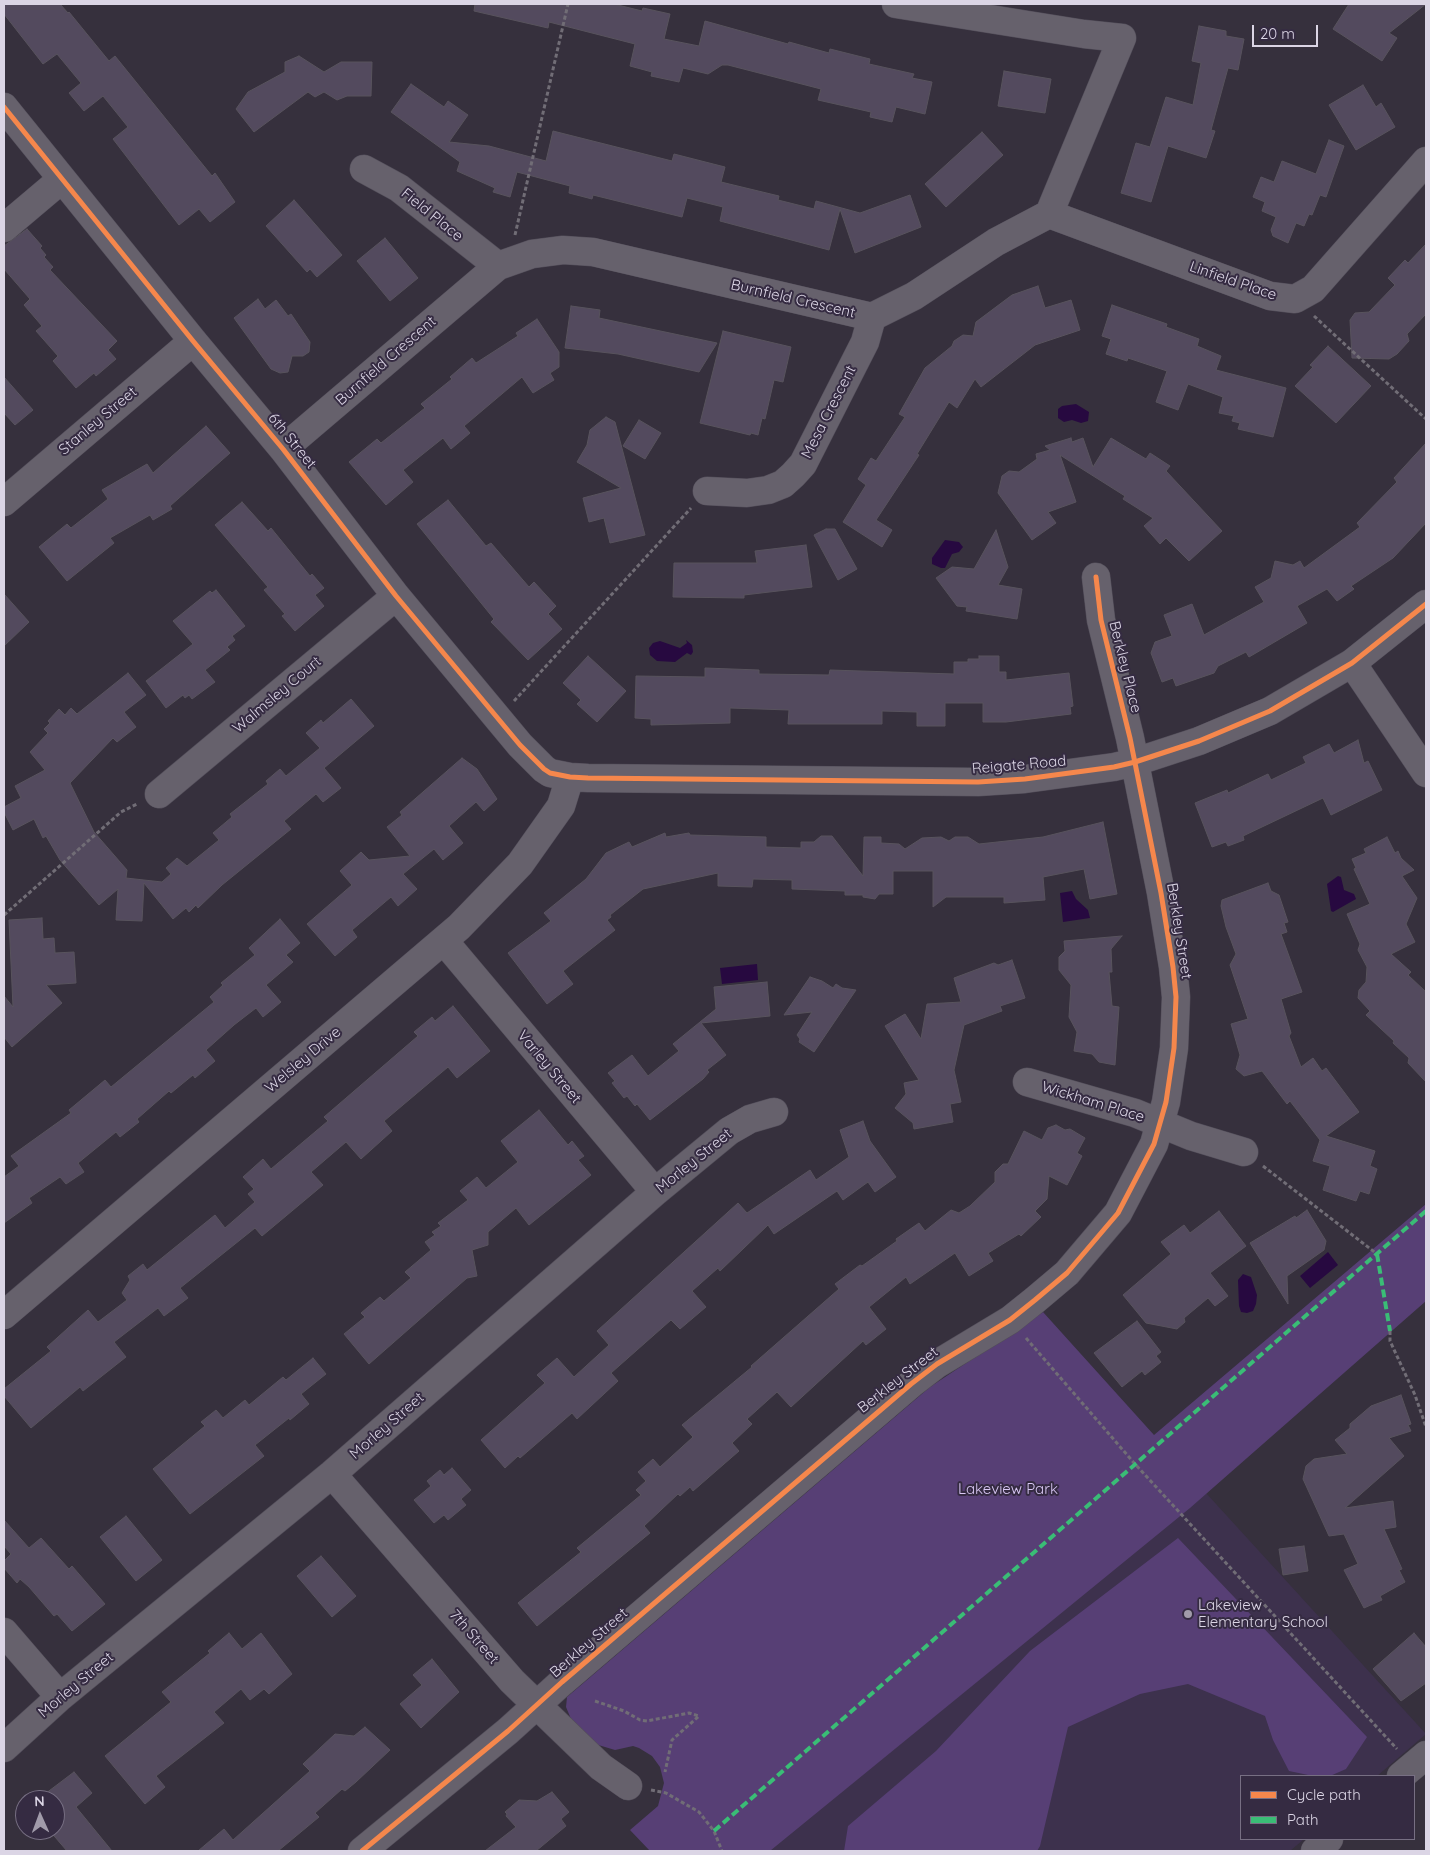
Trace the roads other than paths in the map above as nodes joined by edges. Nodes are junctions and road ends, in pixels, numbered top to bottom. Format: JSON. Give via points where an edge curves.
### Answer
{"nodes":[{"id":1,"x":896,"y":4,"type":"edge"},
{"id":2,"x":4,"y":107,"type":"edge"},
{"id":3,"x":1426,"y":161,"type":"edge"},
{"id":4,"x":364,"y":169,"type":"dead end"},
{"id":5,"x":62,"y":178,"type":"junction"},
{"id":6,"x":1049,"y":214,"type":"junction"},
{"id":7,"x":4,"y":228,"type":"edge"},
{"id":8,"x":498,"y":266,"type":"junction"},
{"id":9,"x":872,"y":317,"type":"junction"},
{"id":10,"x":193,"y":341,"type":"junction"},
{"id":11,"x":283,"y":449,"type":"junction"},
{"id":12,"x":707,"y":491,"type":"road end"},
{"id":13,"x":4,"y":502,"type":"edge"},
{"id":14,"x":1096,"y":577,"type":"dead end"},
{"id":15,"x":396,"y":596,"type":"junction"},
{"id":16,"x":1426,"y":604,"type":"edge"},
{"id":17,"x":1352,"y":663,"type":"junction"},
{"id":18,"x":1135,"y":762,"type":"junction"},
{"id":19,"x":1426,"y":773,"type":"edge"},
{"id":20,"x":570,"y":777,"type":"junction"},
{"id":21,"x":159,"y":794,"type":"road end"},
{"id":22,"x":444,"y":941,"type":"junction"},
{"id":23,"x":1027,"y":1082,"type":"dead end"},
{"id":24,"x":774,"y":1112,"type":"dead end"},
{"id":25,"x":1160,"y":1123,"type":"junction"},
{"id":26,"x":1244,"y":1152,"type":"road end"},
{"id":27,"x":655,"y":1192,"type":"junction"},
{"id":28,"x":4,"y":1315,"type":"edge"},
{"id":29,"x":332,"y":1474,"type":"junction"},
{"id":30,"x":4,"y":1632,"type":"edge"},
{"id":31,"x":60,"y":1697,"type":"junction"},
{"id":32,"x":537,"y":1706,"type":"junction"},
{"id":33,"x":4,"y":1748,"type":"edge"},
{"id":34,"x":628,"y":1786,"type":"road end"},
{"id":35,"x":1328,"y":1840,"type":"edge"},
{"id":36,"x":362,"y":1851,"type":"edge"},
{"id":37,"x":1315,"y":1851,"type":"edge"}],
"edges":[{"from":1,"to":6,"type":"street","via":[[1122,38]]},
{"from":2,"to":5,"type":"street","name":"6th Street"},
{"from":3,"to":6,"type":"street","name":"Linfield Place","via":[[1313,289],[1295,299],[1270,296]]},
{"from":4,"to":8,"type":"street","name":"Field Place","via":[[399,188]]},
{"from":5,"to":7,"type":"street"},
{"from":5,"to":10,"type":"street","name":"6th Street"},
{"from":6,"to":9,"type":"street","name":"Burnfield Crescent","via":[[996,242],[914,296]]},
{"from":8,"to":9,"type":"street","name":"Burnfield Crescent","via":[[548,251],[593,252]]},
{"from":8,"to":11,"type":"street","name":"Burnfield Crescent"},
{"from":9,"to":12,"type":"street","name":"Mesa Crescent","via":[[860,350],[803,464],[793,475],[784,484],[768,490]]},
{"from":10,"to":11,"type":"street","name":"6th Street"},
{"from":10,"to":13,"type":"street","name":"Stanley Street"},
{"from":11,"to":15,"type":"street","name":"6th Street"},
{"from":14,"to":18,"type":"street","name":"Berkley Place","via":[[1100,620]]},
{"from":15,"to":20,"type":"street","name":"6th Street","via":[[544,769]]},
{"from":15,"to":21,"type":"street","name":"Walmsley Court"},
{"from":16,"to":17,"type":"street","name":"Reigate Road"},
{"from":17,"to":18,"type":"street","name":"Reigate Road","via":[[1270,712],[1199,741]]},
{"from":17,"to":19,"type":"street"},
{"from":18,"to":20,"type":"street","name":"Reigate Road","via":[[1064,774],[978,782]]},
{"from":18,"to":25,"type":"street","name":"Berkley Street","via":[[1169,940],[1176,997],[1171,1077]]},
{"from":20,"to":22,"type":"street","name":"Welsley Drive","via":[[561,806],[520,864]]},
{"from":22,"to":27,"type":"street","name":"Varley Street"},
{"from":22,"to":28,"type":"street","name":"Welsley Drive"},
{"from":23,"to":25,"type":"street","name":"Wickham Place"},
{"from":24,"to":27,"type":"street","name":"Morley Street","via":[[729,1131]]},
{"from":25,"to":26,"type":"street","name":"Wickham Place"},
{"from":25,"to":32,"type":"street","name":"Berkley Street","via":[[1154,1144],[1118,1213],[1067,1272],[1010,1320],[944,1359],[910,1384]]},
{"from":27,"to":29,"type":"street","name":"Morley Street"},
{"from":29,"to":31,"type":"street","name":"Morley Street"},
{"from":29,"to":32,"type":"street","name":"7th Street"},
{"from":30,"to":31,"type":"street"},
{"from":31,"to":33,"type":"street","name":"Morley Street"},
{"from":32,"to":34,"type":"street","name":"7th Street","via":[[601,1767]]},
{"from":32,"to":36,"type":"street","name":"Berkley Street"},
{"from":35,"to":37,"type":"street"}]}
